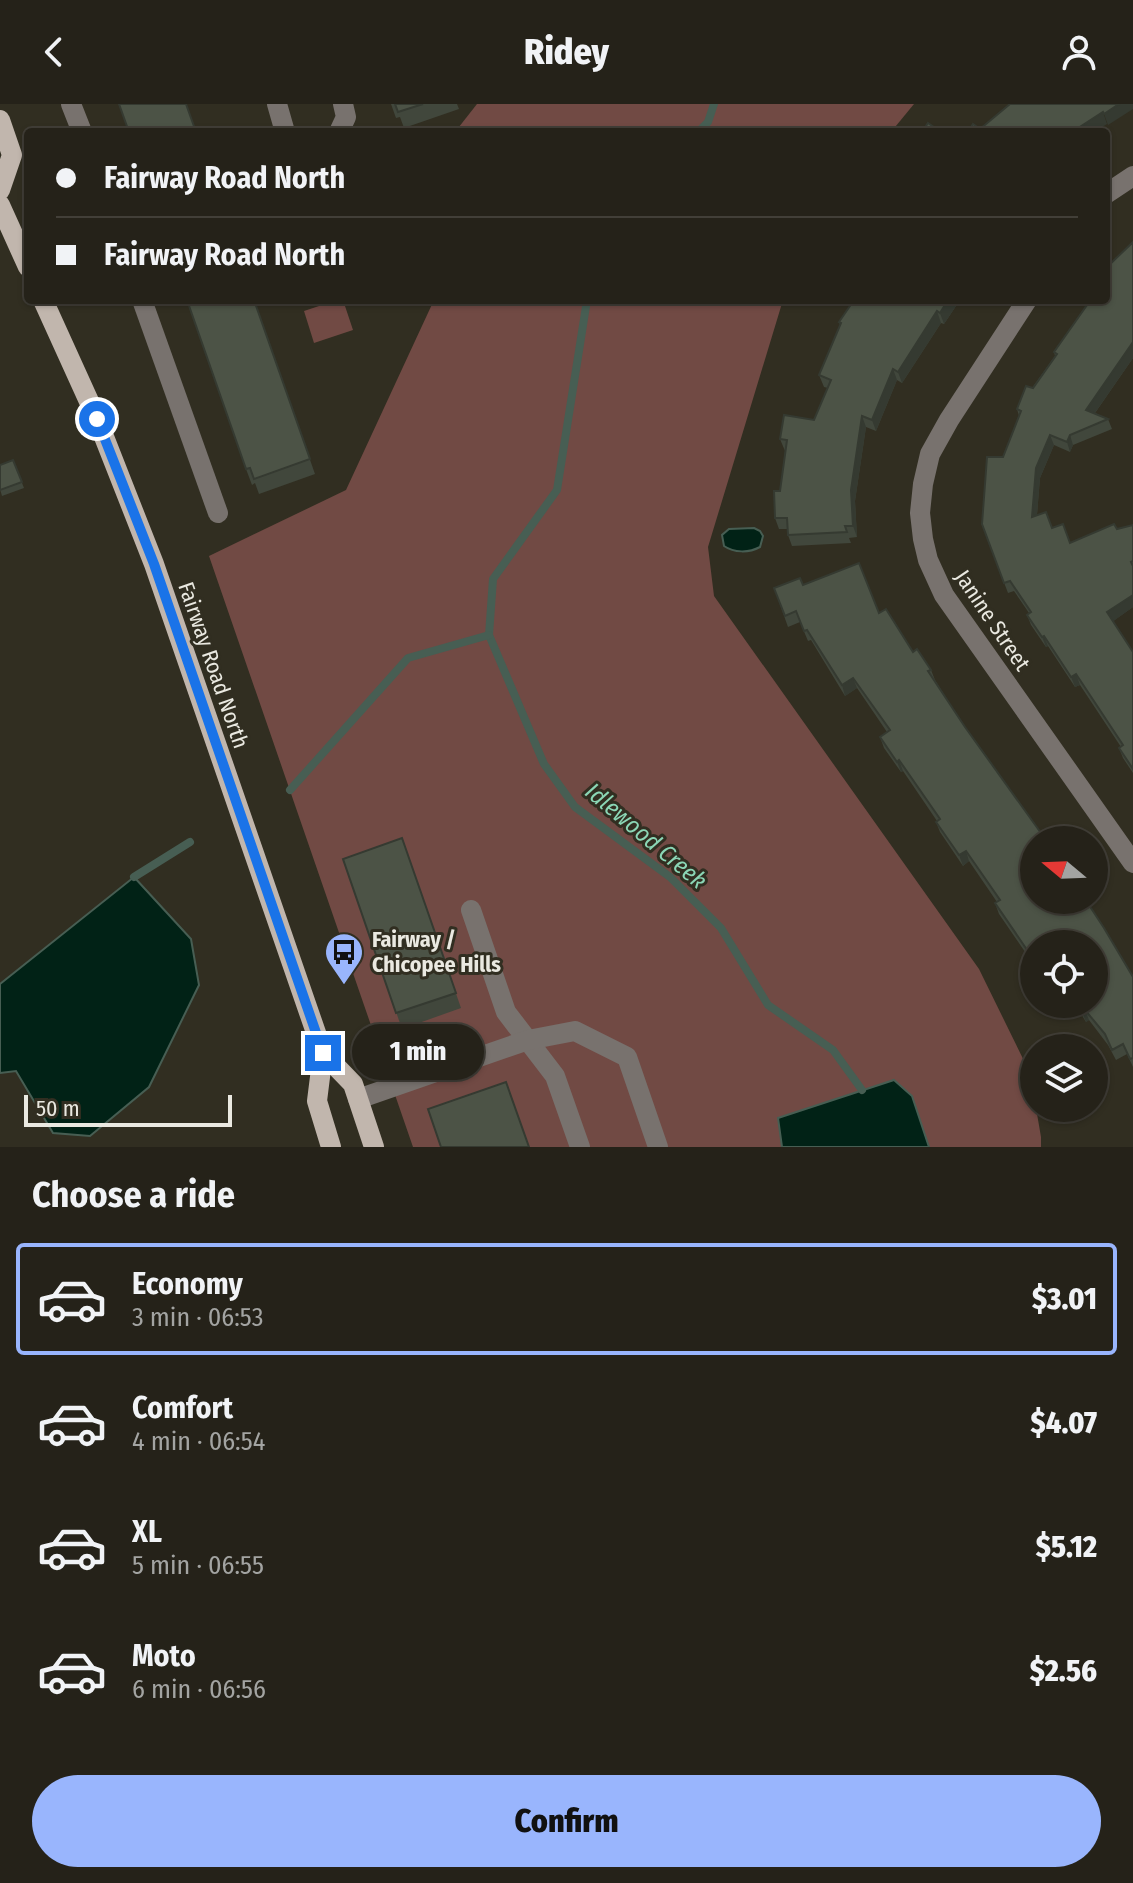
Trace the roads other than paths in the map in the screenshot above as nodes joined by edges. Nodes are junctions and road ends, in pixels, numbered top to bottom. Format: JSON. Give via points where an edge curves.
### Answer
{"nodes":[{"id":1,"x":71,"y":104,"type":"edge"},
{"id":2,"x":277,"y":104,"type":"edge"},
{"id":3,"x":343,"y":104,"type":"edge"},
{"id":4,"x":0,"y":120,"type":"edge"},
{"id":5,"x":80,"y":128,"type":"edge"},
{"id":6,"x":284,"y":128,"type":"edge"},
{"id":7,"x":341,"y":128,"type":"edge"},
{"id":8,"x":1133,"y":176,"type":"edge"},
{"id":9,"x":0,"y":190,"type":"edge"},
{"id":10,"x":1110,"y":191,"type":"edge"},
{"id":11,"x":0,"y":205,"type":"edge"},
{"id":12,"x":24,"y":258,"type":"edge"},
{"id":13,"x":45,"y":304,"type":"edge"},
{"id":14,"x":143,"y":304,"type":"edge"},
{"id":15,"x":1024,"y":304,"type":"edge"},
{"id":16,"x":218,"y":513,"type":"dead end"},
{"id":17,"x":1133,"y":863,"type":"edge"},
{"id":18,"x":471,"y":910,"type":"dead end"},
{"id":19,"x":528,"y":1040,"type":"junction"},
{"id":20,"x":323,"y":1053,"type":"junction"},
{"id":21,"x":358,"y":1099,"type":"junction"},
{"id":22,"x":331,"y":1147,"type":"edge"},
{"id":23,"x":374,"y":1147,"type":"edge"},
{"id":24,"x":580,"y":1147,"type":"edge"},
{"id":25,"x":658,"y":1147,"type":"edge"}],
"edges":[{"from":1,"to":5,"type":"street"},
{"from":2,"to":6,"type":"street"},
{"from":3,"to":7,"type":"street","via":[[346,117]]},
{"from":4,"to":9,"type":"main road","via":[[12,155]]},
{"from":8,"to":10,"type":"street"},
{"from":11,"to":12,"type":"main road"},
{"from":13,"to":20,"type":"main road","name":"Fairway Road North","via":[[154,564]]},
{"from":14,"to":16,"type":"street"},
{"from":15,"to":17,"type":"street","name":"Janine Street","via":[[930,454],[920,513],[923,539],[944,595]]},
{"from":18,"to":19,"type":"street","via":[[506,1012]]},
{"from":19,"to":21,"type":"street"},
{"from":19,"to":24,"type":"street","via":[[555,1076]]},
{"from":19,"to":25,"type":"street","via":[[575,1031],[627,1057]]},
{"from":20,"to":21,"type":"main road","name":"Fairway Road North","via":[[353,1084]]},
{"from":20,"to":22,"type":"main road","name":"Fairway Road North","via":[[317,1101]]},
{"from":21,"to":23,"type":"main road","name":"Fairway Road North"}]}
